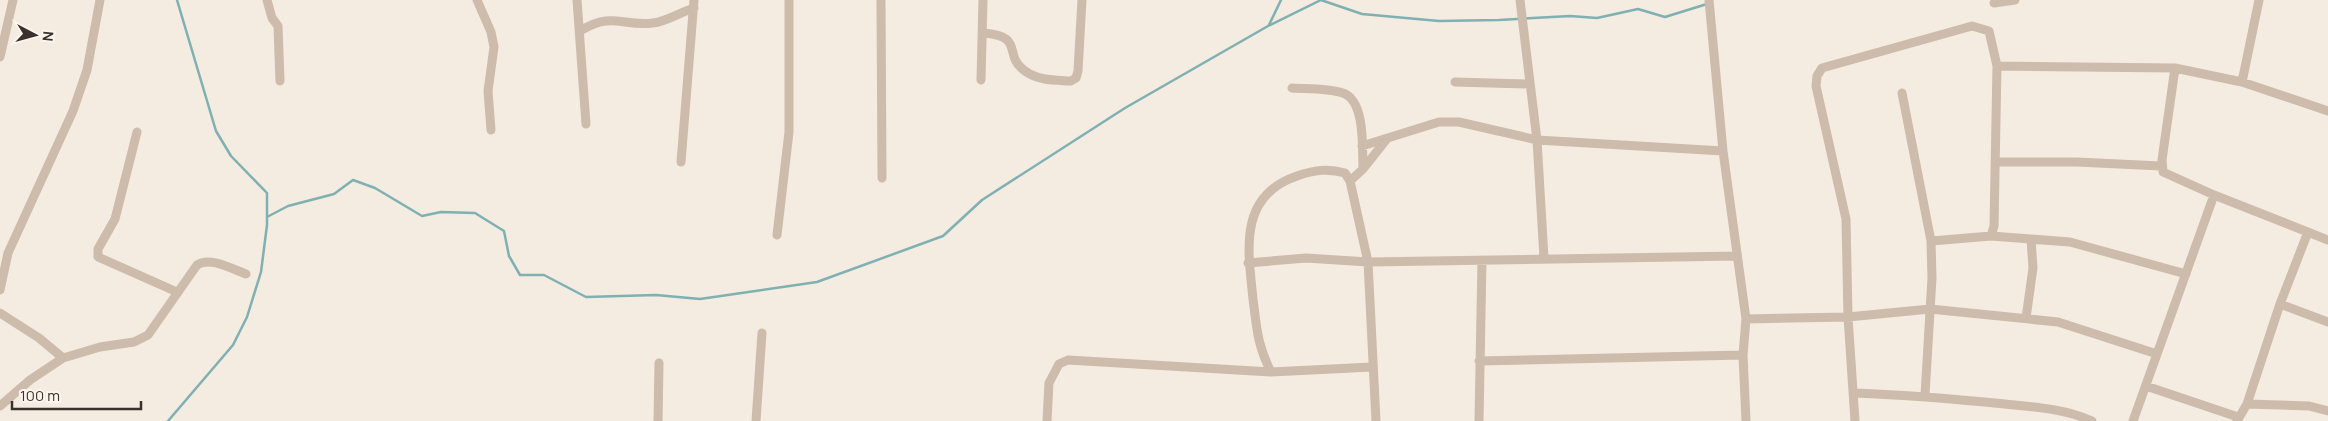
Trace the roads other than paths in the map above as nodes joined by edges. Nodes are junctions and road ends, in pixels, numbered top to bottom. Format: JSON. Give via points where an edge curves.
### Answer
{"nodes":[{"id":1,"x":13,"y":0,"type":"edge"},
{"id":2,"x":100,"y":0,"type":"edge"},
{"id":3,"x":267,"y":0,"type":"edge"},
{"id":4,"x":477,"y":0,"type":"edge"},
{"id":5,"x":577,"y":0,"type":"edge"},
{"id":6,"x":789,"y":0,"type":"edge"},
{"id":7,"x":881,"y":0,"type":"edge"},
{"id":8,"x":982,"y":0,"type":"edge"},
{"id":9,"x":1082,"y":0,"type":"edge"},
{"id":10,"x":1520,"y":0,"type":"edge"},
{"id":11,"x":2015,"y":0,"type":"edge"},
{"id":12,"x":2259,"y":0,"type":"edge"},
{"id":13,"x":1994,"y":3,"type":"dead end"},
{"id":14,"x":694,"y":4,"type":"edge"},
{"id":15,"x":1710,"y":4,"type":"edge"},
{"id":16,"x":580,"y":31,"type":"junction"},
{"id":17,"x":983,"y":34,"type":"junction"},
{"id":18,"x":0,"y":57,"type":"edge"},
{"id":19,"x":1997,"y":66,"type":"junction"},
{"id":20,"x":2175,"y":68,"type":"junction"},
{"id":21,"x":981,"y":80,"type":"dead end"},
{"id":22,"x":280,"y":81,"type":"dead end"},
{"id":23,"x":1455,"y":82,"type":"dead end"},
{"id":24,"x":2242,"y":82,"type":"junction"},
{"id":25,"x":1529,"y":84,"type":"junction"},
{"id":26,"x":1292,"y":88,"type":"dead end"},
{"id":27,"x":1902,"y":93,"type":"dead end"},
{"id":28,"x":2328,"y":111,"type":"edge"},
{"id":29,"x":586,"y":124,"type":"dead end"},
{"id":30,"x":491,"y":130,"type":"dead end"},
{"id":31,"x":137,"y":132,"type":"dead end"},
{"id":32,"x":1386,"y":140,"type":"junction"},
{"id":33,"x":1537,"y":140,"type":"junction"},
{"id":34,"x":1362,"y":146,"type":"junction"},
{"id":35,"x":1723,"y":151,"type":"junction"},
{"id":36,"x":681,"y":162,"type":"dead end"},
{"id":37,"x":1996,"y":162,"type":"junction"},
{"id":38,"x":2161,"y":166,"type":"junction"},
{"id":39,"x":1363,"y":170,"type":"junction"},
{"id":40,"x":882,"y":178,"type":"dead end"},
{"id":41,"x":1350,"y":181,"type":"junction"},
{"id":42,"x":2214,"y":195,"type":"junction"},
{"id":43,"x":2308,"y":232,"type":"junction"},
{"id":44,"x":777,"y":234,"type":"dead end"},
{"id":45,"x":1991,"y":236,"type":"junction"},
{"id":46,"x":2031,"y":239,"type":"junction"},
{"id":47,"x":2328,"y":240,"type":"edge"},
{"id":48,"x":1931,"y":241,"type":"junction"},
{"id":49,"x":1737,"y":256,"type":"junction"},
{"id":50,"x":1544,"y":258,"type":"junction"},
{"id":51,"x":1482,"y":260,"type":"junction"},
{"id":52,"x":1368,"y":262,"type":"junction"},
{"id":53,"x":1248,"y":263,"type":"junction"},
{"id":54,"x":246,"y":274,"type":"dead end"},
{"id":55,"x":2186,"y":274,"type":"junction"},
{"id":56,"x":0,"y":290,"type":"edge"},
{"id":57,"x":177,"y":292,"type":"junction"},
{"id":58,"x":2280,"y":304,"type":"junction"},
{"id":59,"x":1930,"y":309,"type":"junction"},
{"id":60,"x":0,"y":313,"type":"edge"},
{"id":61,"x":1848,"y":317,"type":"junction"},
{"id":62,"x":2026,"y":318,"type":"junction"},
{"id":63,"x":1746,"y":319,"type":"junction"},
{"id":64,"x":2328,"y":322,"type":"edge"},
{"id":65,"x":762,"y":333,"type":"dead end"},
{"id":66,"x":2157,"y":354,"type":"junction"},
{"id":67,"x":1744,"y":355,"type":"junction"},
{"id":68,"x":63,"y":358,"type":"junction"},
{"id":69,"x":1479,"y":361,"type":"junction"},
{"id":70,"x":659,"y":363,"type":"dead end"},
{"id":71,"x":1372,"y":367,"type":"junction"},
{"id":72,"x":1272,"y":372,"type":"junction"},
{"id":73,"x":2146,"y":386,"type":"junction"},
{"id":74,"x":1855,"y":393,"type":"junction"},
{"id":75,"x":1925,"y":395,"type":"junction"},
{"id":76,"x":2248,"y":404,"type":"junction"},
{"id":77,"x":0,"y":406,"type":"edge"},
{"id":78,"x":2328,"y":411,"type":"edge"},
{"id":79,"x":2237,"y":419,"type":"edge"},
{"id":80,"x":658,"y":421,"type":"edge"},
{"id":81,"x":756,"y":421,"type":"edge"},
{"id":82,"x":1047,"y":421,"type":"edge"},
{"id":83,"x":1376,"y":421,"type":"edge"},
{"id":84,"x":1478,"y":421,"type":"edge"},
{"id":85,"x":1746,"y":421,"type":"edge"},
{"id":86,"x":1855,"y":421,"type":"edge"},
{"id":87,"x":2092,"y":421,"type":"edge"},
{"id":88,"x":2134,"y":421,"type":"edge"}],
"edges":[{"from":1,"to":18,"type":"street"},
{"from":2,"to":56,"type":"street","via":[[87,70],[76,103],[8,254]]},
{"from":3,"to":22,"type":"street","via":[[278,26]]},
{"from":4,"to":30,"type":"street","via":[[494,47],[488,91]]},
{"from":5,"to":16,"type":"street"},
{"from":6,"to":44,"type":"street","via":[[789,132]]},
{"from":7,"to":40,"type":"street"},
{"from":8,"to":17,"type":"street"},
{"from":9,"to":17,"type":"street","via":[[1078,71],[1071,81],[1036,77],[1018,64],[1007,38]]},
{"from":10,"to":25,"type":"street"},
{"from":11,"to":13,"type":"street"},
{"from":12,"to":24,"type":"street"},
{"from":14,"to":16,"type":"street","via":[[651,24],[596,21]]},
{"from":14,"to":36,"type":"street"},
{"from":15,"to":35,"type":"street"},
{"from":16,"to":29,"type":"street"},
{"from":17,"to":21,"type":"street"},
{"from":19,"to":20,"type":"street"},
{"from":19,"to":37,"type":"street"},
{"from":19,"to":61,"type":"street","via":[[1989,31],[1972,26],[1822,68],[1817,76],[1816,86],[1846,218]]},
{"from":20,"to":24,"type":"street"},
{"from":20,"to":38,"type":"street"},
{"from":23,"to":25,"type":"street"},
{"from":24,"to":28,"type":"street"},
{"from":25,"to":33,"type":"street"},
{"from":26,"to":34,"type":"street","via":[[1333,92],[1353,99],[1359,111]]},
{"from":27,"to":48,"type":"street"},
{"from":31,"to":57,"type":"street","via":[[115,219],[98,249],[98,257]]},
{"from":32,"to":33,"type":"street","via":[[1439,122],[1453,122]]},
{"from":32,"to":34,"type":"street"},
{"from":32,"to":39,"type":"street"},
{"from":33,"to":35,"type":"street"},
{"from":33,"to":50,"type":"street"},
{"from":34,"to":39,"type":"street"},
{"from":35,"to":49,"type":"street"},
{"from":37,"to":38,"type":"street"},
{"from":37,"to":45,"type":"street"},
{"from":38,"to":42,"type":"street","via":[[2168,175]]},
{"from":39,"to":41,"type":"street"},
{"from":41,"to":52,"type":"street"},
{"from":41,"to":53,"type":"street","via":[[1345,173],[1332,169],[1312,171],[1291,178],[1269,192],[1254,211],[1249,228]]},
{"from":42,"to":43,"type":"street"},
{"from":42,"to":55,"type":"street"},
{"from":43,"to":47,"type":"street"},
{"from":43,"to":58,"type":"street"},
{"from":45,"to":46,"type":"street"},
{"from":45,"to":48,"type":"street"},
{"from":46,"to":55,"type":"street","via":[[2070,242]]},
{"from":46,"to":62,"type":"street","via":[[2033,268]]},
{"from":48,"to":59,"type":"street"},
{"from":49,"to":50,"type":"street"},
{"from":49,"to":63,"type":"street"},
{"from":50,"to":51,"type":"street"},
{"from":51,"to":52,"type":"street"},
{"from":51,"to":69,"type":"street"},
{"from":52,"to":53,"type":"street","via":[[1306,258]]},
{"from":52,"to":71,"type":"street"},
{"from":53,"to":72,"type":"street","via":[[1257,340]]},
{"from":54,"to":57,"type":"street","via":[[203,261]]},
{"from":55,"to":66,"type":"street"},
{"from":57,"to":68,"type":"street","via":[[148,335],[134,342]]},
{"from":58,"to":64,"type":"street"},
{"from":58,"to":76,"type":"street"},
{"from":59,"to":61,"type":"street"},
{"from":59,"to":62,"type":"street"},
{"from":59,"to":75,"type":"street"},
{"from":60,"to":68,"type":"street"},
{"from":61,"to":63,"type":"street"},
{"from":61,"to":74,"type":"street"},
{"from":62,"to":66,"type":"street","via":[[2058,322]]},
{"from":63,"to":67,"type":"street"},
{"from":65,"to":81,"type":"street"},
{"from":66,"to":73,"type":"street"},
{"from":67,"to":69,"type":"street"},
{"from":67,"to":85,"type":"street"},
{"from":68,"to":77,"type":"street"},
{"from":69,"to":84,"type":"street"},
{"from":70,"to":80,"type":"street"},
{"from":71,"to":72,"type":"street"},
{"from":71,"to":83,"type":"street"},
{"from":72,"to":82,"type":"street","via":[[1068,360],[1059,364],[1049,383]]},
{"from":73,"to":79,"type":"street"},
{"from":73,"to":88,"type":"street"},
{"from":74,"to":75,"type":"street"},
{"from":74,"to":86,"type":"street"},
{"from":75,"to":87,"type":"street","via":[[2048,409]]},
{"from":76,"to":78,"type":"street","via":[[2309,406]]},
{"from":76,"to":79,"type":"street"}]}
